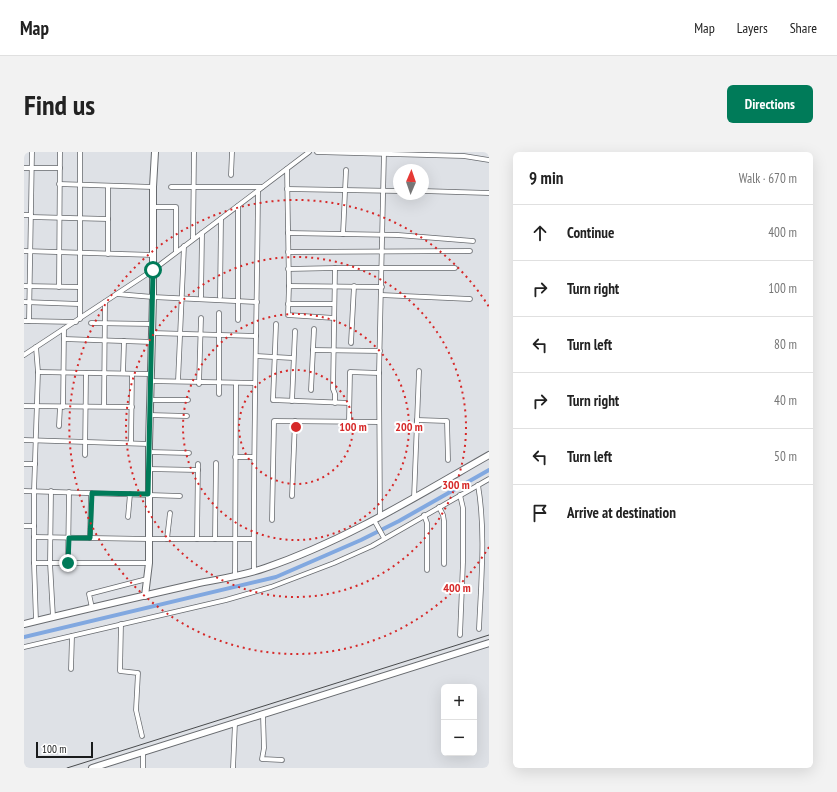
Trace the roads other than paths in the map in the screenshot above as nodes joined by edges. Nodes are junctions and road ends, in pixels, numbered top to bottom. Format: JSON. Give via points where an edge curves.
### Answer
{"nodes":[{"id":1,"x":32,"y":152,"type":"edge"},
{"id":2,"x":60,"y":152,"type":"edge"},
{"id":3,"x":80,"y":152,"type":"edge"},
{"id":4,"x":155,"y":152,"type":"edge"},
{"id":5,"x":194,"y":152,"type":"edge"},
{"id":6,"x":232,"y":152,"type":"edge"},
{"id":7,"x":309,"y":152,"type":"edge"},
{"id":8,"x":317,"y":152,"type":"edge"},
{"id":9,"x":384,"y":153,"type":"edge"},
{"id":10,"x":489,"y":160,"type":"edge"},
{"id":11,"x":24,"y":168,"type":"edge"},
{"id":12,"x":32,"y":168,"type":"junction"},
{"id":13,"x":60,"y":168,"type":"junction"},
{"id":14,"x":287,"y":169,"type":"junction"},
{"id":15,"x":346,"y":170,"type":"dead end"},
{"id":16,"x":231,"y":175,"type":"dead end"},
{"id":17,"x":60,"y":184,"type":"junction"},
{"id":18,"x":80,"y":185,"type":"junction"},
{"id":19,"x":108,"y":186,"type":"junction"},
{"id":20,"x":171,"y":186,"type":"dead end"},
{"id":21,"x":153,"y":187,"type":"junction"},
{"id":22,"x":194,"y":187,"type":"junction"},
{"id":23,"x":263,"y":187,"type":"junction"},
{"id":24,"x":288,"y":189,"type":"junction"},
{"id":25,"x":258,"y":190,"type":"junction"},
{"id":26,"x":345,"y":190,"type":"junction"},
{"id":27,"x":383,"y":191,"type":"junction"},
{"id":28,"x":393,"y":191,"type":"edge"},
{"id":29,"x":429,"y":192,"type":"edge"},
{"id":30,"x":489,"y":193,"type":"edge"},
{"id":31,"x":238,"y":206,"type":"junction"},
{"id":32,"x":153,"y":207,"type":"junction"},
{"id":33,"x":24,"y":215,"type":"edge"},
{"id":34,"x":31,"y":216,"type":"junction"},
{"id":35,"x":59,"y":218,"type":"junction"},
{"id":36,"x":80,"y":219,"type":"junction"},
{"id":37,"x":108,"y":219,"type":"junction"},
{"id":38,"x":221,"y":219,"type":"junction"},
{"id":39,"x":202,"y":233,"type":"junction"},
{"id":40,"x":288,"y":233,"type":"junction"},
{"id":41,"x":343,"y":234,"type":"junction"},
{"id":42,"x":382,"y":234,"type":"junction"},
{"id":43,"x":194,"y":239,"type":"junction"},
{"id":44,"x":474,"y":241,"type":"dead end"},
{"id":45,"x":184,"y":246,"type":"junction"},
{"id":46,"x":24,"y":251,"type":"edge"},
{"id":47,"x":30,"y":251,"type":"junction"},
{"id":48,"x":382,"y":251,"type":"junction"},
{"id":49,"x":470,"y":251,"type":"dead end"},
{"id":50,"x":59,"y":252,"type":"junction"},
{"id":51,"x":176,"y":252,"type":"junction"},
{"id":52,"x":288,"y":252,"type":"junction"},
{"id":53,"x":80,"y":253,"type":"junction"},
{"id":54,"x":108,"y":254,"type":"junction"},
{"id":55,"x":154,"y":255,"type":"junction"},
{"id":56,"x":335,"y":268,"type":"junction"},
{"id":57,"x":382,"y":268,"type":"junction"},
{"id":58,"x":454,"y":268,"type":"dead end"},
{"id":59,"x":288,"y":269,"type":"junction"},
{"id":60,"x":153,"y":270,"type":"junction"},
{"id":61,"x":24,"y":286,"type":"edge"},
{"id":62,"x":29,"y":286,"type":"junction"},
{"id":63,"x":289,"y":286,"type":"junction"},
{"id":64,"x":334,"y":286,"type":"junction"},
{"id":65,"x":354,"y":286,"type":"junction"},
{"id":66,"x":382,"y":286,"type":"junction"},
{"id":67,"x":59,"y":287,"type":"junction"},
{"id":68,"x":79,"y":287,"type":"junction"},
{"id":69,"x":116,"y":294,"type":"junction"},
{"id":70,"x":381,"y":295,"type":"junction"},
{"id":71,"x":153,"y":297,"type":"junction"},
{"id":72,"x":201,"y":297,"type":"dead end"},
{"id":73,"x":220,"y":297,"type":"dead end"},
{"id":74,"x":182,"y":299,"type":"junction"},
{"id":75,"x":470,"y":299,"type":"dead end"},
{"id":76,"x":238,"y":301,"type":"junction"},
{"id":77,"x":26,"y":302,"type":"edge"},
{"id":78,"x":105,"y":302,"type":"junction"},
{"id":79,"x":257,"y":302,"type":"junction"},
{"id":80,"x":80,"y":304,"type":"junction"},
{"id":81,"x":288,"y":304,"type":"junction"},
{"id":82,"x":334,"y":304,"type":"junction"},
{"id":83,"x":219,"y":313,"type":"dead end"},
{"id":84,"x":201,"y":318,"type":"dead end"},
{"id":85,"x":334,"y":318,"type":"junction"},
{"id":86,"x":80,"y":319,"type":"junction"},
{"id":87,"x":238,"y":320,"type":"dead end"},
{"id":88,"x":26,"y":321,"type":"edge"},
{"id":89,"x":76,"y":322,"type":"junction"},
{"id":90,"x":91,"y":323,"type":"dead end"},
{"id":91,"x":105,"y":323,"type":"junction"},
{"id":92,"x":152,"y":324,"type":"junction"},
{"id":93,"x":276,"y":324,"type":"dead end"},
{"id":94,"x":64,"y":329,"type":"junction"},
{"id":95,"x":314,"y":329,"type":"dead end"},
{"id":96,"x":295,"y":331,"type":"dead end"},
{"id":97,"x":152,"y":333,"type":"junction"},
{"id":98,"x":180,"y":334,"type":"junction"},
{"id":99,"x":200,"y":335,"type":"junction"},
{"id":100,"x":219,"y":335,"type":"junction"},
{"id":101,"x":256,"y":336,"type":"junction"},
{"id":102,"x":64,"y":339,"type":"junction"},
{"id":103,"x":104,"y":340,"type":"junction"},
{"id":104,"x":124,"y":341,"type":"junction"},
{"id":105,"x":152,"y":342,"type":"junction"},
{"id":106,"x":352,"y":343,"type":"dead end"},
{"id":107,"x":36,"y":347,"type":"junction"},
{"id":108,"x":313,"y":350,"type":"junction"},
{"id":109,"x":333,"y":351,"type":"junction"},
{"id":110,"x":380,"y":351,"type":"junction"},
{"id":111,"x":24,"y":355,"type":"edge"},
{"id":112,"x":256,"y":356,"type":"junction"},
{"id":113,"x":275,"y":357,"type":"junction"},
{"id":114,"x":293,"y":358,"type":"junction"},
{"id":115,"x":419,"y":371,"type":"dead end"},
{"id":116,"x":38,"y":372,"type":"junction"},
{"id":117,"x":64,"y":372,"type":"junction"},
{"id":118,"x":86,"y":373,"type":"junction"},
{"id":119,"x":104,"y":373,"type":"junction"},
{"id":120,"x":123,"y":373,"type":"junction"},
{"id":121,"x":379,"y":373,"type":"junction"},
{"id":122,"x":132,"y":374,"type":"junction"},
{"id":123,"x":150,"y":378,"type":"junction"},
{"id":124,"x":178,"y":381,"type":"junction"},
{"id":125,"x":219,"y":382,"type":"junction"},
{"id":126,"x":199,"y":383,"type":"junction"},
{"id":127,"x":236,"y":383,"type":"junction"},
{"id":128,"x":255,"y":383,"type":"junction"},
{"id":129,"x":311,"y":390,"type":"dead end"},
{"id":130,"x":219,"y":394,"type":"dead end"},
{"id":131,"x":150,"y":400,"type":"junction"},
{"id":132,"x":188,"y":400,"type":"dead end"},
{"id":133,"x":292,"y":401,"type":"junction"},
{"id":134,"x":335,"y":403,"type":"junction"},
{"id":135,"x":349,"y":403,"type":"junction"},
{"id":136,"x":24,"y":406,"type":"edge"},
{"id":137,"x":37,"y":406,"type":"junction"},
{"id":138,"x":85,"y":406,"type":"junction"},
{"id":139,"x":104,"y":406,"type":"junction"},
{"id":140,"x":62,"y":407,"type":"junction"},
{"id":141,"x":132,"y":407,"type":"junction"},
{"id":142,"x":149,"y":415,"type":"junction"},
{"id":143,"x":187,"y":416,"type":"dead end"},
{"id":144,"x":417,"y":420,"type":"junction"},
{"id":145,"x":295,"y":421,"type":"junction"},
{"id":146,"x":349,"y":421,"type":"junction"},
{"id":147,"x":379,"y":422,"type":"junction"},
{"id":148,"x":59,"y":426,"type":"dead end"},
{"id":149,"x":24,"y":440,"type":"edge"},
{"id":150,"x":36,"y":441,"type":"junction"},
{"id":151,"x":85,"y":442,"type":"junction"},
{"id":152,"x":131,"y":443,"type":"junction"},
{"id":153,"x":149,"y":444,"type":"junction"},
{"id":154,"x":148,"y":452,"type":"junction"},
{"id":155,"x":189,"y":453,"type":"dead end"},
{"id":156,"x":85,"y":454,"type":"dead end"},
{"id":157,"x":489,"y":455,"type":"edge"},
{"id":158,"x":235,"y":457,"type":"junction"},
{"id":159,"x":253,"y":457,"type":"junction"},
{"id":160,"x":448,"y":460,"type":"dead end"},
{"id":161,"x":216,"y":463,"type":"dead end"},
{"id":162,"x":24,"y":464,"type":"edge"},
{"id":163,"x":35,"y":464,"type":"junction"},
{"id":164,"x":198,"y":464,"type":"dead end"},
{"id":165,"x":148,"y":469,"type":"junction"},
{"id":166,"x":198,"y":470,"type":"junction"},
{"id":167,"x":489,"y":478,"type":"edge"},
{"id":168,"x":478,"y":485,"type":"junction"},
{"id":169,"x":24,"y":491,"type":"edge"},
{"id":170,"x":34,"y":491,"type":"junction"},
{"id":171,"x":51,"y":491,"type":"junction"},
{"id":172,"x":69,"y":492,"type":"junction"},
{"id":173,"x":92,"y":493,"type":"junction"},
{"id":174,"x":130,"y":494,"type":"junction"},
{"id":175,"x":148,"y":494,"type":"junction"},
{"id":176,"x":460,"y":495,"type":"junction"},
{"id":177,"x":180,"y":496,"type":"dead end"},
{"id":178,"x":292,"y":496,"type":"dead end"},
{"id":179,"x":414,"y":498,"type":"junction"},
{"id":180,"x":439,"y":507,"type":"junction"},
{"id":181,"x":170,"y":512,"type":"dead end"},
{"id":182,"x":424,"y":515,"type":"junction"},
{"id":183,"x":128,"y":518,"type":"dead end"},
{"id":184,"x":272,"y":520,"type":"dead end"},
{"id":185,"x":377,"y":520,"type":"junction"},
{"id":186,"x":24,"y":526,"type":"edge"},
{"id":187,"x":34,"y":526,"type":"junction"},
{"id":188,"x":34,"y":537,"type":"junction"},
{"id":189,"x":50,"y":537,"type":"junction"},
{"id":190,"x":384,"y":537,"type":"junction"},
{"id":191,"x":69,"y":538,"type":"junction"},
{"id":192,"x":90,"y":538,"type":"junction"},
{"id":193,"x":148,"y":539,"type":"junction"},
{"id":194,"x":167,"y":539,"type":"junction"},
{"id":195,"x":197,"y":539,"type":"junction"},
{"id":196,"x":215,"y":539,"type":"junction"},
{"id":197,"x":234,"y":539,"type":"junction"},
{"id":198,"x":254,"y":539,"type":"junction"},
{"id":199,"x":34,"y":563,"type":"junction"},
{"id":200,"x":50,"y":563,"type":"junction"},
{"id":201,"x":68,"y":563,"type":"junction"},
{"id":202,"x":149,"y":563,"type":"junction"},
{"id":203,"x":444,"y":564,"type":"dead end"},
{"id":204,"x":426,"y":570,"type":"dead end"},
{"id":205,"x":254,"y":571,"type":"junction"},
{"id":206,"x":235,"y":576,"type":"junction"},
{"id":207,"x":147,"y":579,"type":"junction"},
{"id":208,"x":145,"y":596,"type":"junction"},
{"id":209,"x":92,"y":608,"type":"junction"},
{"id":210,"x":53,"y":617,"type":"junction"},
{"id":211,"x":36,"y":621,"type":"junction"},
{"id":212,"x":24,"y":624,"type":"edge"},
{"id":213,"x":121,"y":624,"type":"junction"},
{"id":214,"x":479,"y":629,"type":"dead end"},
{"id":215,"x":460,"y":635,"type":"dead end"},
{"id":216,"x":72,"y":636,"type":"junction"},
{"id":217,"x":489,"y":643,"type":"edge"},
{"id":218,"x":24,"y":647,"type":"edge"},
{"id":219,"x":71,"y":669,"type":"dead end"},
{"id":220,"x":263,"y":715,"type":"junction"},
{"id":221,"x":235,"y":723,"type":"junction"},
{"id":222,"x":142,"y":736,"type":"dead end"},
{"id":223,"x":143,"y":752,"type":"junction"},
{"id":224,"x":282,"y":760,"type":"dead end"},
{"id":225,"x":107,"y":766,"type":"edge"},
{"id":226,"x":92,"y":768,"type":"edge"},
{"id":227,"x":143,"y":768,"type":"edge"},
{"id":228,"x":233,"y":768,"type":"edge"}],
"edges":[{"from":1,"to":12,"type":"street"},
{"from":2,"to":13,"type":"street"},
{"from":3,"to":18,"type":"street"},
{"from":4,"to":21,"type":"street"},
{"from":5,"to":22,"type":"street"},
{"from":6,"to":16,"type":"street"},
{"from":7,"to":14,"type":"street"},
{"from":8,"to":9,"type":"street"},
{"from":9,"to":10,"type":"street","via":[[464,156]]},
{"from":9,"to":27,"type":"street"},
{"from":11,"to":12,"type":"street"},
{"from":12,"to":13,"type":"street"},
{"from":12,"to":34,"type":"street"},
{"from":13,"to":17,"type":"street"},
{"from":14,"to":23,"type":"street"},
{"from":14,"to":24,"type":"street"},
{"from":15,"to":26,"type":"street"},
{"from":17,"to":18,"type":"street"},
{"from":17,"to":35,"type":"street"},
{"from":18,"to":19,"type":"street"},
{"from":18,"to":36,"type":"street"},
{"from":19,"to":21,"type":"street"},
{"from":19,"to":37,"type":"street"},
{"from":20,"to":22,"type":"street"},
{"from":21,"to":32,"type":"street"},
{"from":22,"to":23,"type":"street"},
{"from":22,"to":43,"type":"street"},
{"from":23,"to":25,"type":"street"},
{"from":24,"to":26,"type":"street"},
{"from":24,"to":40,"type":"street"},
{"from":25,"to":31,"type":"street"},
{"from":25,"to":79,"type":"street"},
{"from":26,"to":27,"type":"street"},
{"from":26,"to":41,"type":"street"},
{"from":27,"to":28,"type":"street"},
{"from":27,"to":42,"type":"street"},
{"from":29,"to":30,"type":"street"},
{"from":31,"to":38,"type":"street"},
{"from":31,"to":76,"type":"street"},
{"from":32,"to":51,"type":"street","via":[[176,207]]},
{"from":32,"to":55,"type":"street"},
{"from":33,"to":34,"type":"street"},
{"from":34,"to":35,"type":"street"},
{"from":34,"to":47,"type":"street"},
{"from":35,"to":36,"type":"street"},
{"from":35,"to":50,"type":"street"},
{"from":36,"to":37,"type":"street"},
{"from":36,"to":53,"type":"street"},
{"from":37,"to":54,"type":"street"},
{"from":38,"to":39,"type":"street"},
{"from":38,"to":73,"type":"street"},
{"from":39,"to":43,"type":"street"},
{"from":39,"to":72,"type":"street"},
{"from":40,"to":41,"type":"street"},
{"from":40,"to":52,"type":"street"},
{"from":41,"to":42,"type":"street"},
{"from":42,"to":44,"type":"street"},
{"from":42,"to":48,"type":"street"},
{"from":43,"to":45,"type":"street"},
{"from":45,"to":51,"type":"street"},
{"from":45,"to":74,"type":"street"},
{"from":46,"to":47,"type":"street"},
{"from":47,"to":50,"type":"street"},
{"from":47,"to":62,"type":"street"},
{"from":48,"to":49,"type":"street"},
{"from":48,"to":52,"type":"street"},
{"from":48,"to":57,"type":"street"},
{"from":50,"to":53,"type":"street"},
{"from":50,"to":67,"type":"street"},
{"from":51,"to":60,"type":"street"},
{"from":52,"to":59,"type":"street"},
{"from":53,"to":54,"type":"street"},
{"from":53,"to":68,"type":"street"},
{"from":54,"to":55,"type":"street"},
{"from":55,"to":60,"type":"street"},
{"from":56,"to":57,"type":"street"},
{"from":56,"to":59,"type":"street"},
{"from":56,"to":64,"type":"street"},
{"from":57,"to":58,"type":"street"},
{"from":57,"to":66,"type":"street"},
{"from":59,"to":63,"type":"street"},
{"from":60,"to":69,"type":"street"},
{"from":60,"to":71,"type":"street"},
{"from":61,"to":62,"type":"street"},
{"from":62,"to":67,"type":"street"},
{"from":62,"to":77,"type":"street"},
{"from":63,"to":64,"type":"street"},
{"from":63,"to":81,"type":"street"},
{"from":64,"to":65,"type":"street"},
{"from":64,"to":82,"type":"street"},
{"from":65,"to":66,"type":"street"},
{"from":65,"to":106,"type":"street"},
{"from":66,"to":70,"type":"street"},
{"from":67,"to":68,"type":"street"},
{"from":68,"to":80,"type":"street"},
{"from":69,"to":71,"type":"street"},
{"from":69,"to":78,"type":"street"},
{"from":70,"to":75,"type":"street"},
{"from":70,"to":110,"type":"street"},
{"from":71,"to":74,"type":"street"},
{"from":71,"to":92,"type":"street"},
{"from":74,"to":76,"type":"street"},
{"from":74,"to":98,"type":"street"},
{"from":76,"to":79,"type":"street"},
{"from":76,"to":87,"type":"street"},
{"from":77,"to":80,"type":"street"},
{"from":77,"to":88,"type":"street"},
{"from":78,"to":86,"type":"street"},
{"from":78,"to":91,"type":"street"},
{"from":79,"to":101,"type":"street"},
{"from":80,"to":86,"type":"street"},
{"from":81,"to":82,"type":"street"},
{"from":81,"to":85,"type":"street","via":[[288,315]]},
{"from":82,"to":85,"type":"street"},
{"from":83,"to":100,"type":"street"},
{"from":84,"to":99,"type":"street"},
{"from":85,"to":109,"type":"street"},
{"from":86,"to":89,"type":"street"},
{"from":88,"to":89,"type":"street"},
{"from":89,"to":94,"type":"street"},
{"from":90,"to":91,"type":"street"},
{"from":91,"to":92,"type":"street"},
{"from":91,"to":103,"type":"street"},
{"from":92,"to":97,"type":"street"},
{"from":93,"to":113,"type":"street"},
{"from":94,"to":102,"type":"street"},
{"from":94,"to":107,"type":"street"},
{"from":95,"to":108,"type":"street"},
{"from":96,"to":114,"type":"street"},
{"from":97,"to":98,"type":"street"},
{"from":97,"to":105,"type":"street"},
{"from":98,"to":99,"type":"street"},
{"from":98,"to":124,"type":"street"},
{"from":99,"to":100,"type":"street"},
{"from":99,"to":126,"type":"street"},
{"from":100,"to":101,"type":"street"},
{"from":100,"to":125,"type":"street"},
{"from":101,"to":112,"type":"street"},
{"from":102,"to":103,"type":"street"},
{"from":102,"to":117,"type":"street"},
{"from":103,"to":104,"type":"street"},
{"from":103,"to":119,"type":"street"},
{"from":104,"to":105,"type":"street"},
{"from":104,"to":120,"type":"street"},
{"from":105,"to":123,"type":"street"},
{"from":107,"to":111,"type":"street"},
{"from":107,"to":116,"type":"street"},
{"from":108,"to":109,"type":"street"},
{"from":108,"to":129,"type":"street"},
{"from":109,"to":110,"type":"street"},
{"from":109,"to":134,"type":"street"},
{"from":110,"to":121,"type":"street"},
{"from":112,"to":113,"type":"street"},
{"from":112,"to":128,"type":"street"},
{"from":113,"to":114,"type":"street"},
{"from":113,"to":133,"type":"street","via":[[273,400]]},
{"from":114,"to":133,"type":"street"},
{"from":115,"to":144,"type":"street"},
{"from":116,"to":117,"type":"street"},
{"from":116,"to":137,"type":"street"},
{"from":117,"to":118,"type":"street"},
{"from":117,"to":140,"type":"street"},
{"from":118,"to":119,"type":"street"},
{"from":118,"to":138,"type":"street"},
{"from":119,"to":120,"type":"street"},
{"from":119,"to":139,"type":"street"},
{"from":120,"to":122,"type":"street"},
{"from":121,"to":135,"type":"street","via":[[350,372]]},
{"from":121,"to":147,"type":"street"},
{"from":122,"to":123,"type":"street"},
{"from":122,"to":141,"type":"street"},
{"from":123,"to":124,"type":"street"},
{"from":123,"to":131,"type":"street"},
{"from":124,"to":126,"type":"street"},
{"from":125,"to":126,"type":"street"},
{"from":125,"to":127,"type":"street"},
{"from":125,"to":130,"type":"street"},
{"from":127,"to":128,"type":"street"},
{"from":127,"to":158,"type":"street"},
{"from":128,"to":159,"type":"street"},
{"from":131,"to":132,"type":"street"},
{"from":131,"to":142,"type":"street"},
{"from":133,"to":134,"type":"street"},
{"from":134,"to":135,"type":"street"},
{"from":135,"to":146,"type":"street"},
{"from":136,"to":137,"type":"street"},
{"from":137,"to":140,"type":"street"},
{"from":137,"to":150,"type":"street"},
{"from":138,"to":139,"type":"street"},
{"from":138,"to":140,"type":"street"},
{"from":138,"to":151,"type":"street"},
{"from":139,"to":141,"type":"street"},
{"from":140,"to":148,"type":"street"},
{"from":141,"to":152,"type":"street"},
{"from":142,"to":143,"type":"street"},
{"from":142,"to":153,"type":"street"},
{"from":144,"to":160,"type":"street","via":[[447,422]]},
{"from":144,"to":179,"type":"street"},
{"from":145,"to":146,"type":"street"},
{"from":145,"to":178,"type":"street"},
{"from":145,"to":184,"type":"street","via":[[274,421]]},
{"from":146,"to":147,"type":"street"},
{"from":147,"to":185,"type":"street"},
{"from":149,"to":150,"type":"street"},
{"from":150,"to":151,"type":"street"},
{"from":150,"to":163,"type":"street"},
{"from":151,"to":152,"type":"street"},
{"from":151,"to":156,"type":"street"},
{"from":152,"to":153,"type":"street"},
{"from":153,"to":154,"type":"street"},
{"from":154,"to":155,"type":"street"},
{"from":154,"to":165,"type":"street"},
{"from":157,"to":179,"type":"street"},
{"from":158,"to":159,"type":"street"},
{"from":158,"to":197,"type":"street"},
{"from":159,"to":198,"type":"street"},
{"from":161,"to":196,"type":"street"},
{"from":162,"to":163,"type":"street"},
{"from":163,"to":170,"type":"street"},
{"from":164,"to":166,"type":"street"},
{"from":165,"to":166,"type":"street"},
{"from":165,"to":175,"type":"street"},
{"from":166,"to":195,"type":"street"},
{"from":167,"to":168,"type":"street"},
{"from":168,"to":176,"type":"street"},
{"from":168,"to":214,"type":"street","via":[[482,554]]},
{"from":169,"to":170,"type":"street"},
{"from":170,"to":171,"type":"street"},
{"from":170,"to":187,"type":"street"},
{"from":171,"to":172,"type":"street"},
{"from":171,"to":189,"type":"street"},
{"from":172,"to":173,"type":"street"},
{"from":172,"to":191,"type":"street"},
{"from":173,"to":174,"type":"street"},
{"from":173,"to":192,"type":"street"},
{"from":174,"to":175,"type":"street"},
{"from":174,"to":183,"type":"street"},
{"from":175,"to":177,"type":"street"},
{"from":175,"to":193,"type":"street"},
{"from":176,"to":180,"type":"street"},
{"from":176,"to":215,"type":"street","via":[[463,539]]},
{"from":179,"to":185,"type":"street"},
{"from":180,"to":182,"type":"street"},
{"from":180,"to":203,"type":"street","via":[[444,521]]},
{"from":181,"to":194,"type":"street"},
{"from":182,"to":190,"type":"street"},
{"from":182,"to":204,"type":"street","via":[[427,523]]},
{"from":185,"to":190,"type":"street"},
{"from":185,"to":205,"type":"street","via":[[298,556]]},
{"from":186,"to":187,"type":"street"},
{"from":187,"to":188,"type":"street"},
{"from":188,"to":189,"type":"street"},
{"from":188,"to":199,"type":"street"},
{"from":189,"to":191,"type":"street"},
{"from":189,"to":200,"type":"street"},
{"from":190,"to":213,"type":"street","via":[[372,546],[334,563],[271,587]]},
{"from":191,"to":192,"type":"street"},
{"from":191,"to":201,"type":"street"},
{"from":192,"to":193,"type":"street"},
{"from":193,"to":194,"type":"street"},
{"from":193,"to":202,"type":"street"},
{"from":194,"to":195,"type":"street"},
{"from":195,"to":196,"type":"street"},
{"from":196,"to":197,"type":"street"},
{"from":197,"to":198,"type":"street"},
{"from":197,"to":206,"type":"street"},
{"from":198,"to":205,"type":"street"},
{"from":199,"to":200,"type":"street"},
{"from":199,"to":211,"type":"street"},
{"from":200,"to":201,"type":"street"},
{"from":200,"to":210,"type":"street"},
{"from":201,"to":202,"type":"street"},
{"from":202,"to":207,"type":"street"},
{"from":205,"to":206,"type":"street"},
{"from":206,"to":208,"type":"street"},
{"from":207,"to":208,"type":"street"},
{"from":207,"to":209,"type":"street","via":[[89,594]]},
{"from":208,"to":209,"type":"street"},
{"from":209,"to":210,"type":"street"},
{"from":210,"to":211,"type":"street"},
{"from":211,"to":212,"type":"street"},
{"from":213,"to":216,"type":"street"},
{"from":213,"to":222,"type":"street","via":[[120,671],[138,673],[136,710]]},
{"from":216,"to":218,"type":"street"},
{"from":216,"to":219,"type":"street"},
{"from":217,"to":220,"type":"street"},
{"from":220,"to":221,"type":"street"},
{"from":220,"to":224,"type":"street","via":[[262,759]]},
{"from":221,"to":223,"type":"street"},
{"from":221,"to":228,"type":"street"},
{"from":223,"to":225,"type":"street"},
{"from":223,"to":227,"type":"street"},
{"from":225,"to":226,"type":"street"}]}
